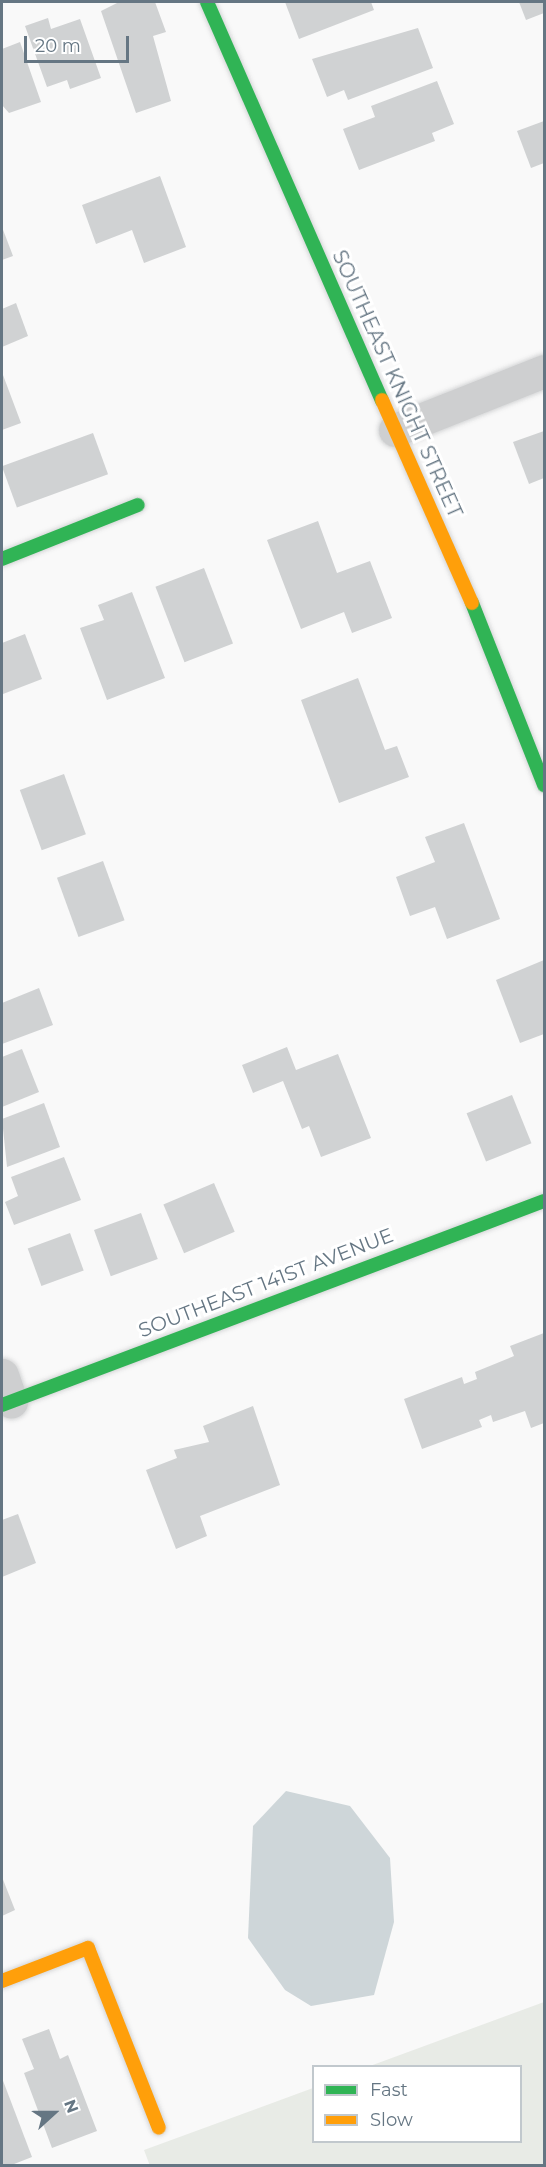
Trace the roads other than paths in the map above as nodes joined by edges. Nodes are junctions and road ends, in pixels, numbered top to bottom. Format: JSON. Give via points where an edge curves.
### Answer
{"nodes":[{"id":1,"x":207,"y":2,"type":"edge"},
{"id":2,"x":544,"y":370,"type":"edge"},
{"id":3,"x":395,"y":430,"type":"junction"},
{"id":4,"x":138,"y":505,"type":"dead end"},
{"id":5,"x":2,"y":559,"type":"edge"},
{"id":6,"x":544,"y":785,"type":"edge"},
{"id":7,"x":544,"y":1201,"type":"edge"},
{"id":8,"x":5,"y":1394,"type":"edge"},
{"id":9,"x":2,"y":1981,"type":"edge"},
{"id":10,"x":159,"y":2128,"type":"dead end"}],
"edges":[{"from":1,"to":3,"type":"street","name":"SOUTHEAST KNIGHT STREET"},
{"from":2,"to":3,"type":"street"},
{"from":3,"to":6,"type":"street","name":"SOUTHEAST KNIGHT STREET","via":[[508,686]]},
{"from":4,"to":5,"type":"street"},
{"from":7,"to":8,"type":"street","name":"SOUTHEAST 141ST AVENUE"},
{"from":9,"to":10,"type":"street","via":[[88,1948]]}]}
